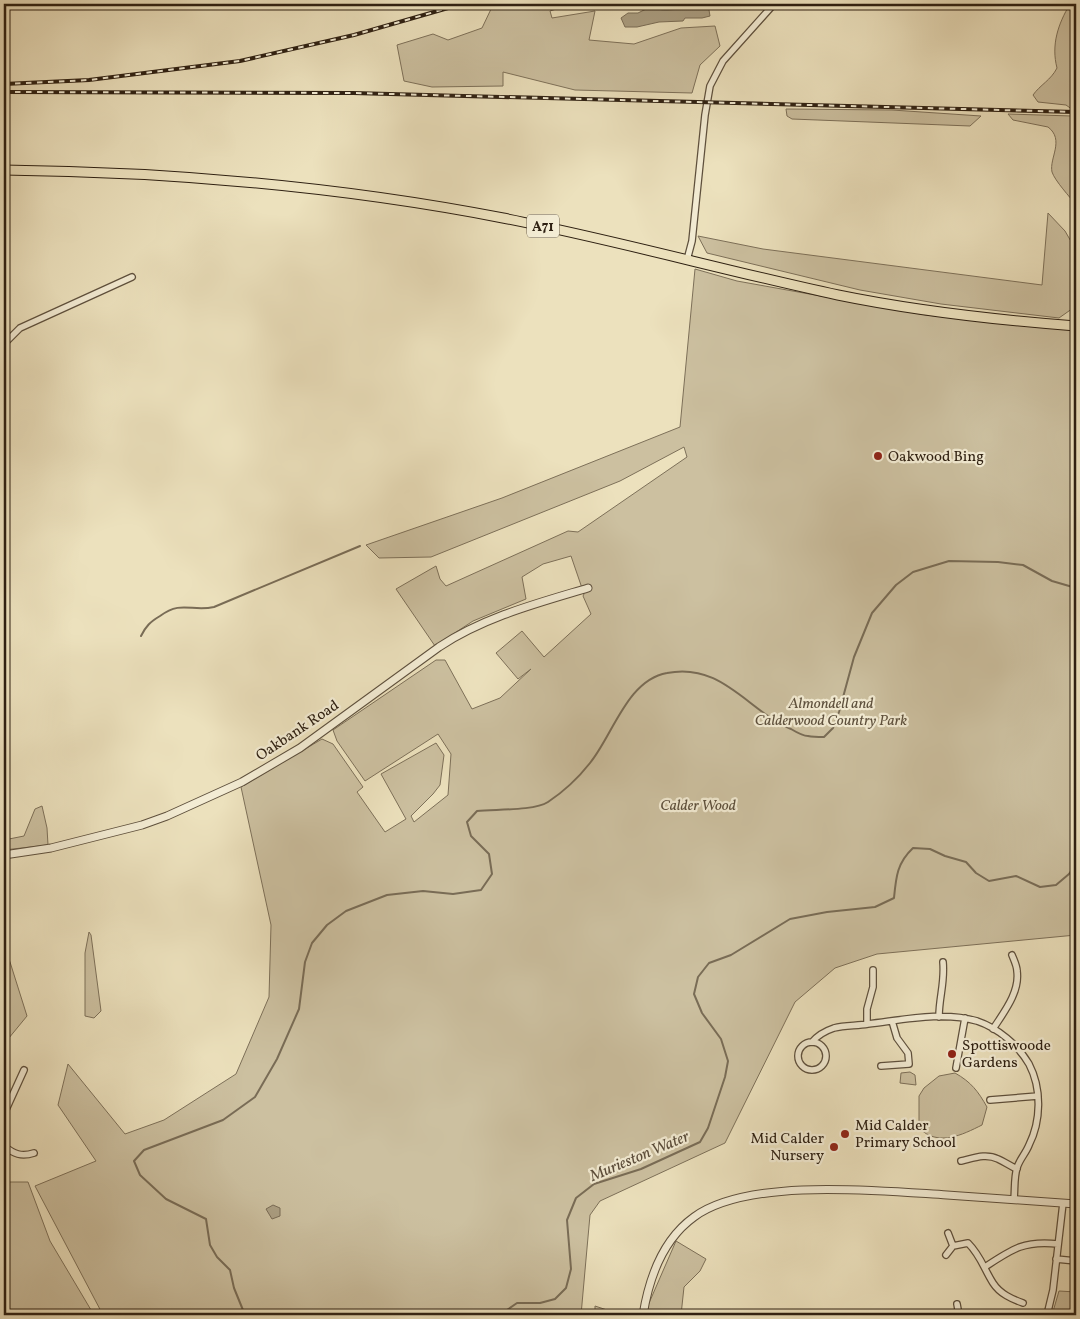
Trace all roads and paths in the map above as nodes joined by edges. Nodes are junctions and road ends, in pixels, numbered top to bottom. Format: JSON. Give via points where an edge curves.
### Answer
{"nodes":[{"id":1,"x":774,"y":4,"type":"edge"},
{"id":2,"x":4,"y":170,"type":"edge"},
{"id":3,"x":687,"y":260,"type":"junction"},
{"id":4,"x":132,"y":277,"type":"dead end"},
{"id":5,"x":1076,"y":326,"type":"edge"},
{"id":6,"x":4,"y":344,"type":"edge"},
{"id":7,"x":588,"y":588,"type":"dead end"},
{"id":8,"x":4,"y":855,"type":"edge"},
{"id":9,"x":1012,"y":955,"type":"dead end"},
{"id":10,"x":943,"y":962,"type":"dead end"},
{"id":11,"x":873,"y":970,"type":"dead end"},
{"id":12,"x":939,"y":1017,"type":"junction"},
{"id":13,"x":965,"y":1018,"type":"junction"},
{"id":14,"x":892,"y":1021,"type":"junction"},
{"id":15,"x":867,"y":1024,"type":"junction"},
{"id":16,"x":993,"y":1029,"type":"junction"},
{"id":17,"x":812,"y":1042,"type":"junction"},
{"id":18,"x":881,"y":1066,"type":"dead end"},
{"id":19,"x":956,"y":1068,"type":"dead end"},
{"id":20,"x":24,"y":1070,"type":"dead end"},
{"id":21,"x":1038,"y":1096,"type":"junction"},
{"id":22,"x":990,"y":1100,"type":"dead end"},
{"id":23,"x":4,"y":1114,"type":"edge"},
{"id":24,"x":4,"y":1146,"type":"edge"},
{"id":25,"x":34,"y":1153,"type":"dead end"},
{"id":26,"x":962,"y":1161,"type":"dead end"},
{"id":27,"x":1017,"y":1169,"type":"junction"},
{"id":28,"x":1014,"y":1199,"type":"junction"},
{"id":29,"x":1063,"y":1203,"type":"junction"},
{"id":30,"x":1076,"y":1204,"type":"edge"},
{"id":31,"x":948,"y":1233,"type":"dead end"},
{"id":32,"x":1058,"y":1244,"type":"junction"},
{"id":33,"x":953,"y":1246,"type":"junction"},
{"id":34,"x":946,"y":1255,"type":"dead end"},
{"id":35,"x":1056,"y":1259,"type":"junction"},
{"id":36,"x":1076,"y":1261,"type":"edge"},
{"id":37,"x":985,"y":1267,"type":"junction"},
{"id":38,"x":1022,"y":1303,"type":"dead end"},
{"id":39,"x":957,"y":1304,"type":"dead end"},
{"id":40,"x":643,"y":1315,"type":"edge"},
{"id":41,"x":961,"y":1315,"type":"edge"},
{"id":42,"x":1047,"y":1315,"type":"edge"}],
"edges":[{"from":1,"to":3,"type":"street","via":[[723,61],[710,86]]},
{"from":2,"to":3,"type":"main road","number":"A71","via":[[72,170],[209,178],[360,194],[502,218]]},
{"from":3,"to":5,"type":"main road","number":"A71","via":[[839,295],[909,307]]},
{"from":4,"to":6,"type":"street","via":[[20,328]]},
{"from":7,"to":8,"type":"street","name":"Oakbank Road","via":[[515,611],[456,638],[300,748],[242,782],[142,825],[51,848]]},
{"from":9,"to":16,"type":"street","via":[[1018,970],[1017,982],[1012,999]]},
{"from":10,"to":12,"type":"street","via":[[945,978]]},
{"from":11,"to":15,"type":"street","via":[[869,978],[873,987]]},
{"from":12,"to":13,"type":"street"},
{"from":12,"to":14,"type":"street"},
{"from":13,"to":16,"type":"street"},
{"from":13,"to":19,"type":"street"},
{"from":14,"to":15,"type":"street"},
{"from":14,"to":18,"type":"street","via":[[908,1054],[909,1064]]},
{"from":15,"to":17,"type":"street","via":[[835,1028],[816,1036]]},
{"from":16,"to":21,"type":"street","via":[[1014,1045],[1029,1064]]},
{"from":17,"to":17,"type":"street","via":[[824,1049],[825,1058],[822,1065],[812,1070],[802,1066],[798,1057],[803,1045]]},
{"from":20,"to":23,"type":"street"},
{"from":21,"to":22,"type":"street"},
{"from":21,"to":27,"type":"street","via":[[1036,1129]]},
{"from":24,"to":25,"type":"street","via":[[14,1154],[26,1156]]},
{"from":26,"to":27,"type":"street","via":[[988,1156]]},
{"from":27,"to":28,"type":"street"},
{"from":28,"to":29,"type":"street"},
{"from":28,"to":40,"type":"street","via":[[811,1190],[784,1191],[727,1201],[694,1217],[665,1249],[653,1271]]},
{"from":29,"to":30,"type":"street"},
{"from":29,"to":32,"type":"street"},
{"from":31,"to":33,"type":"street"},
{"from":32,"to":35,"type":"street"},
{"from":32,"to":37,"type":"street","via":[[1024,1244]]},
{"from":33,"to":34,"type":"street"},
{"from":33,"to":37,"type":"street","via":[[968,1243]]},
{"from":35,"to":36,"type":"street"},
{"from":35,"to":42,"type":"street"},
{"from":37,"to":38,"type":"street","via":[[994,1285],[1008,1297]]},
{"from":39,"to":41,"type":"street"}]}
